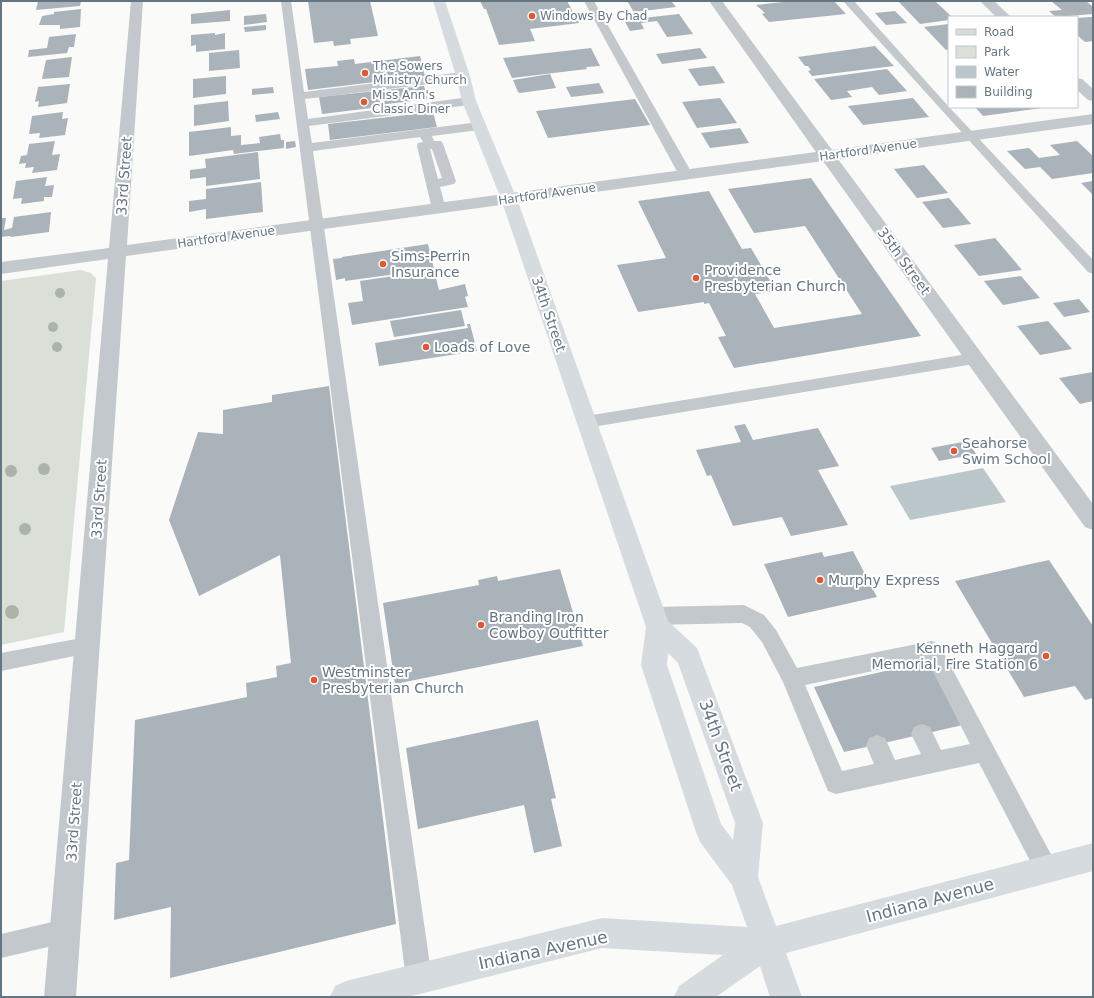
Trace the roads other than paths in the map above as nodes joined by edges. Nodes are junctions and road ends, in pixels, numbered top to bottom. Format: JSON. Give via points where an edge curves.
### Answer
{"nodes":[{"id":1,"x":137,"y":1,"type":"edge"},
{"id":2,"x":286,"y":1,"type":"edge"},
{"id":3,"x":439,"y":1,"type":"edge"},
{"id":4,"x":589,"y":1,"type":"edge"},
{"id":5,"x":714,"y":1,"type":"edge"},
{"id":6,"x":848,"y":1,"type":"edge"},
{"id":7,"x":986,"y":1,"type":"edge"},
{"id":8,"x":1003,"y":16,"type":"edge"},
{"id":9,"x":463,"y":76,"type":"junction"},
{"id":10,"x":1078,"y":83,"type":"edge"},
{"id":11,"x":299,"y":96,"type":"junction"},
{"id":12,"x":1093,"y":97,"type":"edge"},
{"id":13,"x":469,"y":101,"type":"junction"},
{"id":14,"x":1093,"y":119,"type":"edge"},
{"id":15,"x":303,"y":123,"type":"junction"},
{"id":16,"x":480,"y":126,"type":"junction"},
{"id":17,"x":970,"y":136,"type":"junction"},
{"id":18,"x":427,"y":139,"type":"junction"},
{"id":19,"x":306,"y":148,"type":"junction"},
{"id":20,"x":827,"y":156,"type":"junction"},
{"id":21,"x":686,"y":175,"type":"junction"},
{"id":22,"x":509,"y":199,"type":"junction"},
{"id":23,"x":439,"y":208,"type":"junction"},
{"id":24,"x":316,"y":225,"type":"junction"},
{"id":25,"x":118,"y":252,"type":"junction"},
{"id":26,"x":1,"y":268,"type":"edge"},
{"id":27,"x":1093,"y":269,"type":"edge"},
{"id":28,"x":974,"y":358,"type":"junction"},
{"id":29,"x":586,"y":422,"type":"junction"},
{"id":30,"x":1093,"y":521,"type":"edge"},
{"id":31,"x":656,"y":621,"type":"junction"},
{"id":32,"x":87,"y":646,"type":"junction"},
{"id":33,"x":1,"y":662,"type":"edge"},
{"id":34,"x":792,"y":678,"type":"junction"},
{"id":35,"x":922,"y":734,"type":"dead end"},
{"id":36,"x":877,"y":745,"type":"dead end"},
{"id":37,"x":985,"y":751,"type":"junction"},
{"id":38,"x":936,"y":762,"type":"junction"},
{"id":39,"x":889,"y":772,"type":"junction"},
{"id":40,"x":1093,"y":857,"type":"edge"},
{"id":41,"x":1047,"y":870,"type":"junction"},
{"id":42,"x":744,"y":877,"type":"junction"},
{"id":43,"x":65,"y":931,"type":"junction"},
{"id":44,"x":768,"y":943,"type":"junction"},
{"id":45,"x":1,"y":946,"type":"edge"},
{"id":46,"x":419,"y":979,"type":"junction"},
{"id":47,"x":60,"y":997,"type":"edge"},
{"id":48,"x":346,"y":997,"type":"edge"},
{"id":49,"x":690,"y":997,"type":"edge"},
{"id":50,"x":786,"y":997,"type":"edge"}],
"edges":[{"from":1,"to":25,"type":"street","name":"33rd Street"},
{"from":2,"to":11,"type":"lane"},
{"from":3,"to":9,"type":"main road","name":"34th Street"},
{"from":4,"to":21,"type":"lane"},
{"from":5,"to":20,"type":"street","name":"35th Street"},
{"from":6,"to":17,"type":"lane"},
{"from":7,"to":8,"type":"street"},
{"from":9,"to":11,"type":"lane"},
{"from":9,"to":13,"type":"main road","name":"34th Street"},
{"from":10,"to":12,"type":"street"},
{"from":11,"to":15,"type":"lane"},
{"from":13,"to":15,"type":"lane"},
{"from":13,"to":16,"type":"main road","name":"34th Street"},
{"from":14,"to":17,"type":"street","name":"Hartford Avenue"},
{"from":15,"to":19,"type":"lane"},
{"from":16,"to":18,"type":"lane"},
{"from":16,"to":22,"type":"main road","name":"34th Street"},
{"from":17,"to":20,"type":"street","name":"Hartford Avenue"},
{"from":17,"to":27,"type":"lane"},
{"from":18,"to":19,"type":"lane"},
{"from":18,"to":23,"type":"lane","via":[[437,144],[449,181],[432,184]]},
{"from":19,"to":24,"type":"lane"},
{"from":20,"to":21,"type":"street","name":"Hartford Avenue"},
{"from":20,"to":28,"type":"street","name":"35th Street"},
{"from":21,"to":22,"type":"street","name":"Hartford Avenue"},
{"from":22,"to":23,"type":"street","name":"Hartford Avenue"},
{"from":22,"to":29,"type":"main road","name":"34th Street"},
{"from":23,"to":24,"type":"street","name":"Hartford Avenue"},
{"from":24,"to":25,"type":"street","name":"Hartford Avenue"},
{"from":24,"to":46,"type":"lane"},
{"from":25,"to":26,"type":"street","name":"Hartford Avenue"},
{"from":25,"to":32,"type":"street","name":"33rd Street"},
{"from":28,"to":29,"type":"lane"},
{"from":28,"to":30,"type":"street","name":"35th Street"},
{"from":29,"to":31,"type":"main road","name":"34th Street"},
{"from":31,"to":34,"type":"lane","via":[[744,614],[757,621],[769,636]]},
{"from":31,"to":42,"type":"main road","name":"34th Street","via":[[654,665],[710,832]]},
{"from":31,"to":42,"type":"main road","name":"34th Street","via":[[688,656],[750,823]]},
{"from":32,"to":33,"type":"lane"},
{"from":32,"to":43,"type":"street","name":"33rd Street"},
{"from":34,"to":37,"type":"lane","via":[[842,674],[889,665],[932,650]]},
{"from":34,"to":39,"type":"lane","via":[[836,783]]},
{"from":35,"to":38,"type":"lane"},
{"from":36,"to":39,"type":"lane"},
{"from":37,"to":38,"type":"lane"},
{"from":37,"to":41,"type":"lane"},
{"from":38,"to":39,"type":"lane"},
{"from":40,"to":41,"type":"main road","name":"Indiana Avenue"},
{"from":41,"to":44,"type":"main road","name":"Indiana Avenue"},
{"from":42,"to":44,"type":"main road","name":"34th Street"},
{"from":43,"to":45,"type":"lane"},
{"from":43,"to":47,"type":"street","name":"33rd Street"},
{"from":44,"to":46,"type":"main road","name":"Indiana Avenue","via":[[602,933]]},
{"from":44,"to":49,"type":"main road","name":"Indiana Avenue"},
{"from":44,"to":50,"type":"main road","name":"34th Street"},
{"from":46,"to":48,"type":"main road","name":"Indiana Avenue"}]}
